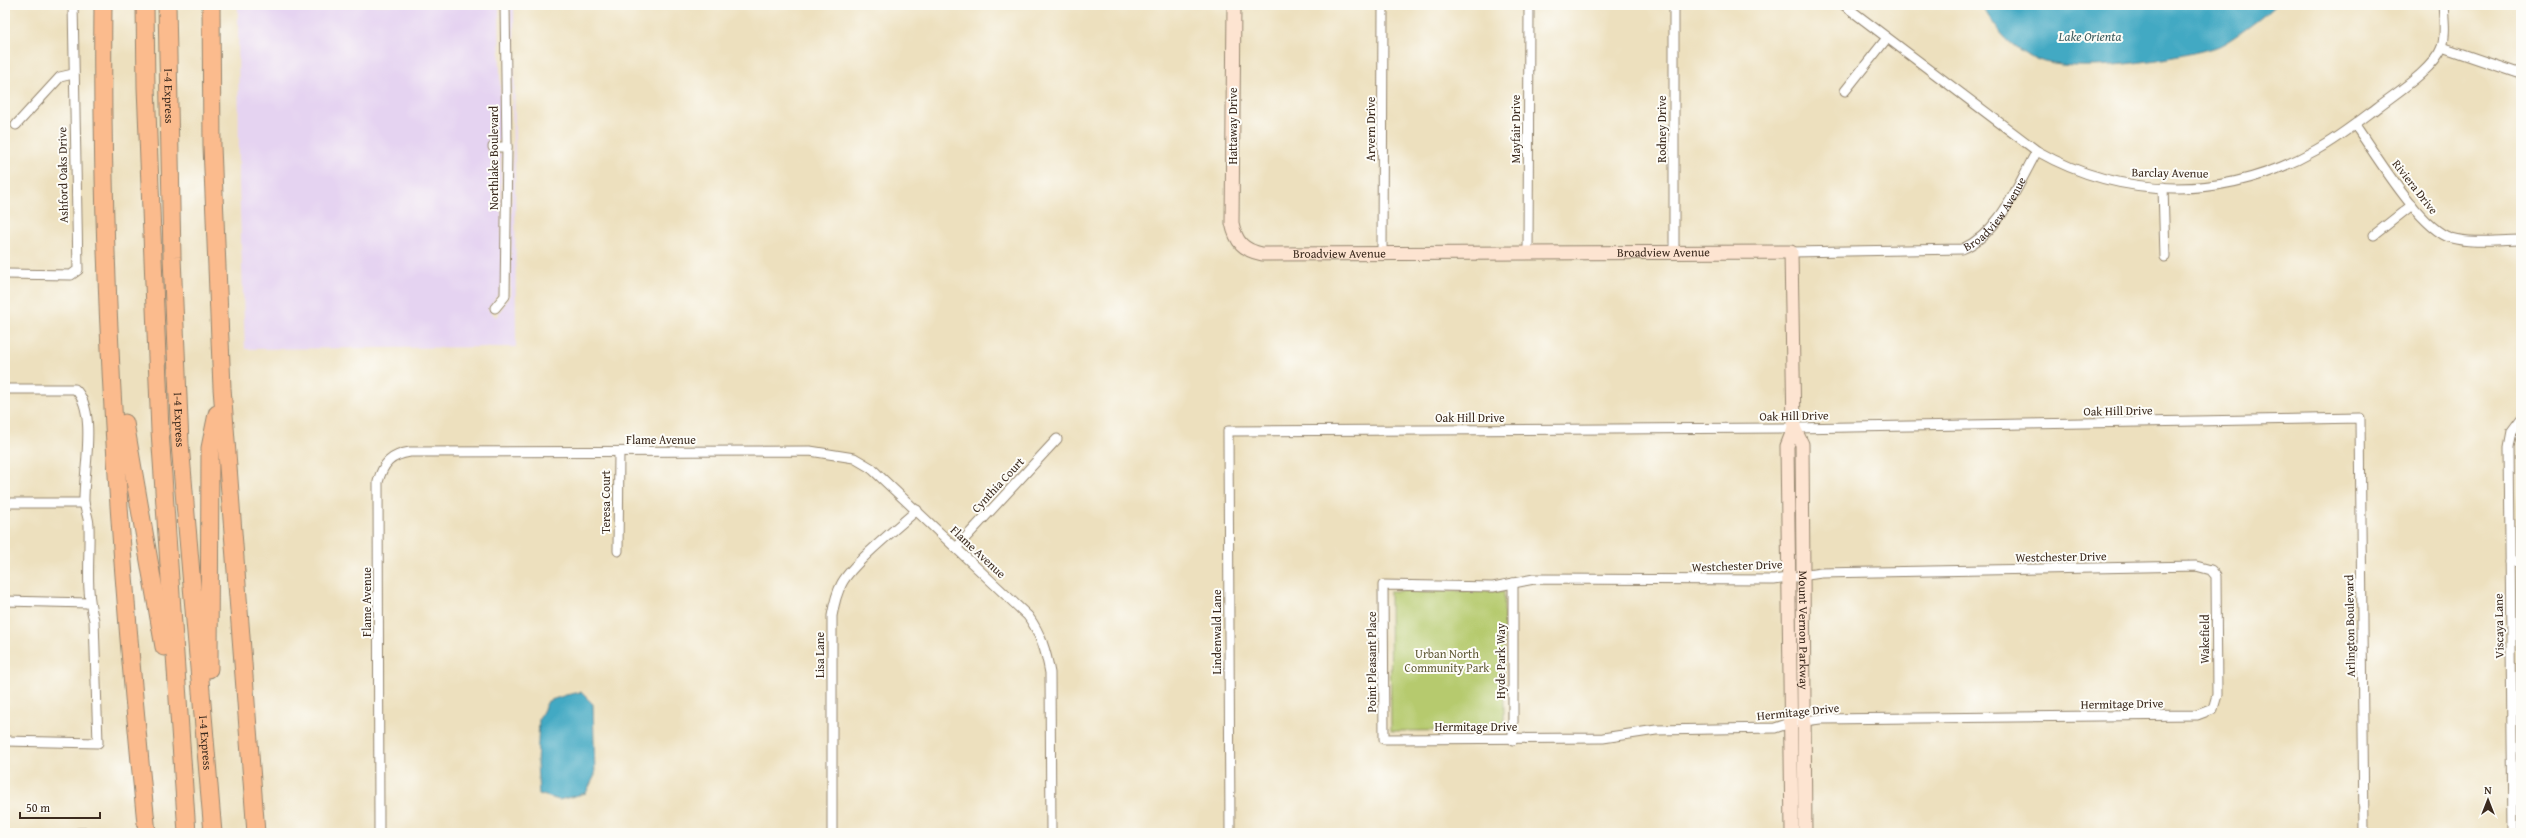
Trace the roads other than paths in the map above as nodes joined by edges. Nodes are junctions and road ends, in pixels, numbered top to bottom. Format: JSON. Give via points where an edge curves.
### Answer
{"nodes":[{"id":1,"x":73,"y":5,"type":"edge"},
{"id":2,"x":103,"y":5,"type":"edge"},
{"id":3,"x":145,"y":5,"type":"edge"},
{"id":4,"x":167,"y":5,"type":"edge"},
{"id":5,"x":211,"y":5,"type":"edge"},
{"id":6,"x":505,"y":5,"type":"edge"},
{"id":7,"x":1234,"y":5,"type":"edge"},
{"id":8,"x":1383,"y":5,"type":"edge"},
{"id":9,"x":1528,"y":5,"type":"edge"},
{"id":10,"x":1674,"y":5,"type":"edge"},
{"id":11,"x":1844,"y":5,"type":"edge"},
{"id":12,"x":2443,"y":5,"type":"edge"},
{"id":13,"x":1887,"y":38,"type":"junction"},
{"id":14,"x":2442,"y":47,"type":"junction"},
{"id":15,"x":73,"y":74,"type":"junction"},
{"id":16,"x":2521,"y":74,"type":"edge"},
{"id":17,"x":1845,"y":91,"type":"dead end"},
{"id":18,"x":16,"y":125,"type":"dead end"},
{"id":19,"x":2355,"y":125,"type":"junction"},
{"id":20,"x":493,"y":146,"type":"dead end"},
{"id":21,"x":507,"y":147,"type":"junction"},
{"id":22,"x":2037,"y":151,"type":"junction"},
{"id":23,"x":2163,"y":187,"type":"junction"},
{"id":24,"x":2412,"y":205,"type":"junction"},
{"id":25,"x":2374,"y":234,"type":"dead end"},
{"id":26,"x":2521,"y":240,"type":"edge"},
{"id":27,"x":1240,"y":245,"type":"joint"},
{"id":28,"x":1791,"y":252,"type":"junction"},
{"id":29,"x":1382,"y":253,"type":"junction"},
{"id":30,"x":1528,"y":253,"type":"junction"},
{"id":31,"x":1674,"y":253,"type":"junction"},
{"id":32,"x":2165,"y":257,"type":"dead end"},
{"id":33,"x":5,"y":274,"type":"edge"},
{"id":34,"x":495,"y":308,"type":"dead end"},
{"id":35,"x":111,"y":346,"type":"junction"},
{"id":36,"x":222,"y":388,"type":"junction"},
{"id":37,"x":5,"y":389,"type":"edge"},
{"id":38,"x":2360,"y":418,"type":"joint"},
{"id":39,"x":2520,"y":420,"type":"edge"},
{"id":40,"x":1794,"y":428,"type":"junction"},
{"id":41,"x":1228,"y":431,"type":"joint"},
{"id":42,"x":1057,"y":439,"type":"dead end"},
{"id":43,"x":619,"y":452,"type":"junction"},
{"id":44,"x":5,"y":503,"type":"edge"},
{"id":45,"x":84,"y":503,"type":"junction"},
{"id":46,"x":917,"y":510,"type":"junction"},
{"id":47,"x":956,"y":548,"type":"junction"},
{"id":48,"x":618,"y":551,"type":"dead end"},
{"id":49,"x":2521,"y":561,"type":"edge"},
{"id":50,"x":2510,"y":562,"type":"junction"},
{"id":51,"x":2211,"y":570,"type":"joint"},
{"id":52,"x":1797,"y":576,"type":"junction"},
{"id":53,"x":1513,"y":583,"type":"junction"},
{"id":54,"x":1383,"y":585,"type":"joint"},
{"id":55,"x":5,"y":602,"type":"edge"},
{"id":56,"x":89,"y":603,"type":"junction"},
{"id":57,"x":2517,"y":707,"type":"edge"},
{"id":58,"x":2213,"y":709,"type":"joint"},
{"id":59,"x":1804,"y":721,"type":"junction"},
{"id":60,"x":1790,"y":723,"type":"junction"},
{"id":61,"x":180,"y":734,"type":"junction"},
{"id":62,"x":1384,"y":739,"type":"joint"},
{"id":63,"x":1512,"y":740,"type":"junction"},
{"id":64,"x":5,"y":741,"type":"edge"},
{"id":65,"x":208,"y":769,"type":"junction"},
{"id":66,"x":78,"y":833,"type":"edge"},
{"id":67,"x":105,"y":833,"type":"edge"},
{"id":68,"x":147,"y":833,"type":"edge"},
{"id":69,"x":187,"y":833,"type":"edge"},
{"id":70,"x":213,"y":833,"type":"edge"},
{"id":71,"x":256,"y":833,"type":"edge"},
{"id":72,"x":379,"y":833,"type":"edge"},
{"id":73,"x":832,"y":833,"type":"edge"},
{"id":74,"x":1051,"y":833,"type":"edge"},
{"id":75,"x":1230,"y":833,"type":"edge"},
{"id":76,"x":1792,"y":833,"type":"edge"},
{"id":77,"x":1805,"y":833,"type":"edge"},
{"id":78,"x":2364,"y":833,"type":"edge"},
{"id":79,"x":2513,"y":833,"type":"edge"}],
"edges":[{"from":1,"to":15,"type":"street","name":"Ashford Oaks Drive"},
{"from":2,"to":35,"type":"highway"},
{"from":3,"to":61,"type":"highway","name":"I-4 Express","via":[[146,102],[159,400]]},
{"from":4,"to":65,"type":"highway","name":"I-4 Express","via":[[172,258],[180,444]]},
{"from":5,"to":36,"type":"highway","via":[[212,146]]},
{"from":6,"to":21,"type":"street","name":"Northlake Boulevard"},
{"from":7,"to":27,"type":"street","name":"Hattaway Drive","via":[[1232,223]]},
{"from":8,"to":29,"type":"street","name":"Arvern Drive"},
{"from":9,"to":30,"type":"street","name":"Mayfair Drive"},
{"from":10,"to":31,"type":"street","name":"Rodney Drive"},
{"from":11,"to":13,"type":"street","name":"Barclay Avenue"},
{"from":12,"to":14,"type":"street"},
{"from":13,"to":17,"type":"street"},
{"from":13,"to":22,"type":"street","name":"Barclay Avenue"},
{"from":14,"to":16,"type":"street"},
{"from":14,"to":19,"type":"street","name":"Barclay Avenue","via":[[2412,80]]},
{"from":15,"to":18,"type":"street","via":[[60,77]]},
{"from":15,"to":33,"type":"street","name":"Ashford Oaks Drive","via":[[78,270],[71,275]]},
{"from":19,"to":23,"type":"street","name":"Barclay Avenue","via":[[2316,150],[2278,169],[2243,181],[2209,186]]},
{"from":19,"to":24,"type":"street","name":"Riviera Drive"},
{"from":20,"to":21,"type":"street"},
{"from":21,"to":34,"type":"street","name":"Northlake Boulevard","via":[[504,296]]},
{"from":22,"to":23,"type":"street","name":"Barclay Avenue","via":[[2059,163],[2100,179],[2134,186]]},
{"from":22,"to":28,"type":"street","name":"Broadview Avenue","via":[[1992,229],[1972,245],[1962,249]]},
{"from":23,"to":32,"type":"street"},
{"from":24,"to":25,"type":"street"},
{"from":24,"to":26,"type":"street","name":"Riviera Drive","via":[[2431,226],[2450,238],[2474,241]]},
{"from":27,"to":29,"type":"street","name":"Broadview Avenue","via":[[1249,252],[1262,254]]},
{"from":28,"to":31,"type":"street","name":"Broadview Avenue"},
{"from":28,"to":40,"type":"street","name":"Mount Vernon Parkway"},
{"from":29,"to":30,"type":"street","name":"Broadview Avenue"},
{"from":30,"to":31,"type":"street","name":"Broadview Avenue"},
{"from":35,"to":61,"type":"highway"},
{"from":35,"to":68,"type":"highway","via":[[120,508]]},
{"from":36,"to":65,"type":"highway","via":[[210,448]]},
{"from":36,"to":71,"type":"highway"},
{"from":37,"to":45,"type":"street","via":[[75,389],[81,395],[87,414]]},
{"from":38,"to":40,"type":"street","name":"Oak Hill Drive"},
{"from":38,"to":78,"type":"street","name":"Arlington Boulevard"},
{"from":39,"to":50,"type":"street","name":"Viscaya Lane","via":[[2512,431],[2509,447]]},
{"from":40,"to":41,"type":"street","name":"Oak Hill Drive"},
{"from":40,"to":52,"type":"street","name":"Mount Vernon Parkway","via":[[1787,446]]},
{"from":41,"to":75,"type":"street","name":"Lindenwald Lane"},
{"from":42,"to":47,"type":"street","name":"Cynthia Court"},
{"from":43,"to":46,"type":"street","name":"Flame Avenue","via":[[810,451],[836,454],[854,458],[871,468]]},
{"from":43,"to":48,"type":"street","name":"Teresa Court"},
{"from":43,"to":72,"type":"street","name":"Flame Avenue","via":[[410,452],[388,459],[381,469],[378,482]]},
{"from":44,"to":45,"type":"street"},
{"from":45,"to":56,"type":"street","via":[[89,523]]},
{"from":46,"to":47,"type":"street","name":"Flame Avenue"},
{"from":46,"to":73,"type":"street","name":"Lisa Lane","via":[[852,570],[835,598],[832,616]]},
{"from":47,"to":74,"type":"street","name":"Flame Avenue","via":[[1028,616],[1039,630],[1046,651],[1050,673]]},
{"from":49,"to":50,"type":"street"},
{"from":50,"to":57,"type":"street","name":"Viscaya Lane"},
{"from":51,"to":52,"type":"street","name":"Westchester Drive","via":[[2196,566],[1829,573]]},
{"from":51,"to":58,"type":"street","name":"Wakefield","via":[[2216,582],[2217,695]]},
{"from":52,"to":53,"type":"street","name":"Westchester Drive","via":[[1774,580],[1534,580]]},
{"from":52,"to":59,"type":"street","name":"Mount Vernon Parkway"},
{"from":52,"to":60,"type":"street","name":"Mount Vernon Parkway"},
{"from":53,"to":54,"type":"street","name":"Westchester Drive","via":[[1493,586]]},
{"from":53,"to":63,"type":"street","name":"Hyde Park Way"},
{"from":54,"to":62,"type":"street","name":"Point Pleasant Place"},
{"from":55,"to":56,"type":"street"},
{"from":56,"to":64,"type":"street","via":[[94,620],[98,743]]},
{"from":57,"to":79,"type":"street","name":"Viscaya Lane"},
{"from":58,"to":59,"type":"street","name":"Hermitage Drive","via":[[2197,715]]},
{"from":59,"to":60,"type":"street","name":"Hermitage Drive"},
{"from":59,"to":77,"type":"street","name":"Mount Vernon Parkway"},
{"from":60,"to":63,"type":"street","name":"Hermitage Drive","via":[[1775,728],[1656,730],[1603,738]]},
{"from":60,"to":76,"type":"street","name":"Mount Vernon Parkway"},
{"from":61,"to":69,"type":"highway","name":"I-4 Express"},
{"from":62,"to":63,"type":"street","name":"Hermitage Drive"},
{"from":65,"to":70,"type":"highway","name":"I-4 Express"},
{"from":66,"to":67,"type":"street"}]}
